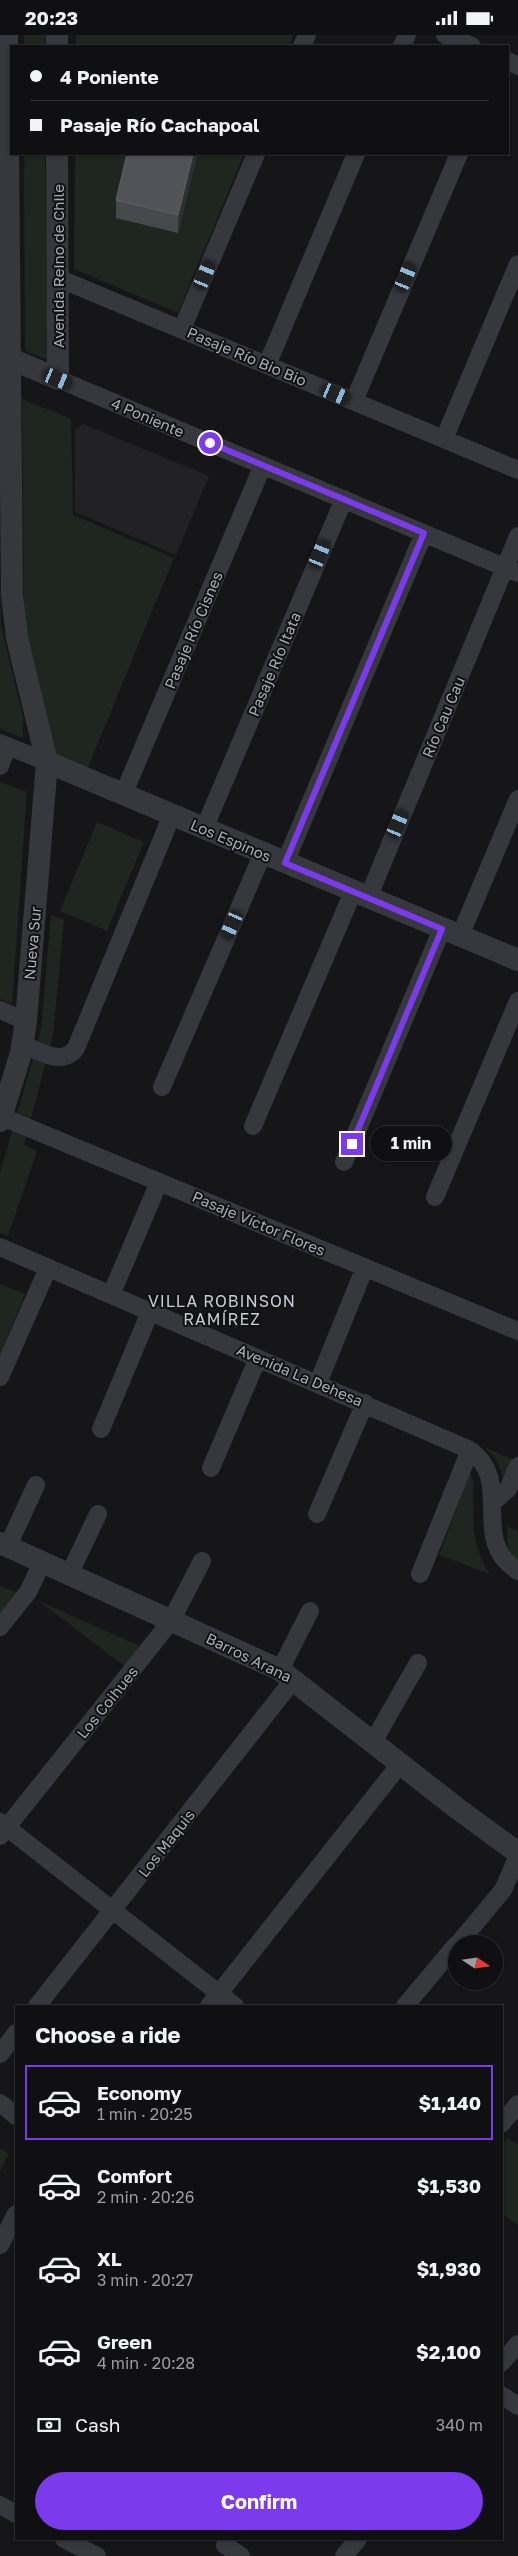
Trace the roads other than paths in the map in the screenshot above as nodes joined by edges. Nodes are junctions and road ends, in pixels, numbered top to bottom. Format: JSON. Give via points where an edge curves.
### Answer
{"nodes":[{"id":1,"x":7,"y":35,"type":"edge"},
{"id":2,"x":445,"y":35,"type":"edge"},
{"id":3,"x":470,"y":45,"type":"edge"},
{"id":4,"x":4,"y":128,"type":"edge"},
{"id":5,"x":57,"y":155,"type":"edge"},
{"id":6,"x":256,"y":155,"type":"edge"},
{"id":7,"x":356,"y":155,"type":"edge"},
{"id":8,"x":459,"y":155,"type":"edge"},
{"id":9,"x":4,"y":252,"type":"edge"},
{"id":10,"x":518,"y":264,"type":"edge"},
{"id":11,"x":58,"y":277,"type":"junction"},
{"id":12,"x":182,"y":329,"type":"junction"},
{"id":13,"x":4,"y":357,"type":"edge"},
{"id":14,"x":267,"y":365,"type":"junction"},
{"id":15,"x":58,"y":379,"type":"junction"},
{"id":16,"x":354,"y":401,"type":"junction"},
{"id":17,"x":444,"y":439,"type":"junction"},
{"id":18,"x":263,"y":465,"type":"junction"},
{"id":19,"x":518,"y":470,"type":"edge"},
{"id":20,"x":344,"y":499,"type":"junction"},
{"id":21,"x":424,"y":533,"type":"junction"},
{"id":22,"x":518,"y":536,"type":"edge"},
{"id":23,"x":511,"y":570,"type":"edge"},
{"id":24,"x":4,"y":745,"type":"edge"},
{"id":25,"x":47,"y":763,"type":"junction"},
{"id":26,"x":0,"y":766,"type":"edge"},
{"id":27,"x":123,"y":795,"type":"junction"},
{"id":28,"x":518,"y":799,"type":"edge"},
{"id":29,"x":172,"y":815,"type":"junction"},
{"id":30,"x":204,"y":829,"type":"junction"},
{"id":31,"x":263,"y":853,"type":"junction"},
{"id":32,"x":285,"y":863,"type":"junction"},
{"id":33,"x":360,"y":895,"type":"junction"},
{"id":34,"x":451,"y":933,"type":"junction"},
{"id":35,"x":518,"y":960,"type":"edge"},
{"id":36,"x":518,"y":1001,"type":"edge"},
{"id":37,"x":0,"y":1010,"type":"edge"},
{"id":38,"x":26,"y":1021,"type":"junction"},
{"id":39,"x":22,"y":1044,"type":"junction"},
{"id":40,"x":162,"y":1087,"type":"dead end"},
{"id":41,"x":1,"y":1118,"type":"edge"},
{"id":42,"x":254,"y":1126,"type":"dead end"},
{"id":43,"x":344,"y":1162,"type":"dead end"},
{"id":44,"x":159,"y":1181,"type":"junction"},
{"id":45,"x":435,"y":1197,"type":"dead end"},
{"id":46,"x":0,"y":1247,"type":"edge"},
{"id":47,"x":365,"y":1267,"type":"junction"},
{"id":48,"x":48,"y":1268,"type":"junction"},
{"id":49,"x":112,"y":1295,"type":"junction"},
{"id":50,"x":150,"y":1311,"type":"junction"},
{"id":51,"x":518,"y":1331,"type":"edge"},
{"id":52,"x":258,"y":1358,"type":"junction"},
{"id":53,"x":0,"y":1377,"type":"edge"},
{"id":54,"x":318,"y":1383,"type":"junction"},
{"id":55,"x":364,"y":1403,"type":"junction"},
{"id":56,"x":101,"y":1429,"type":"dead end"},
{"id":57,"x":470,"y":1450,"type":"junction"},
{"id":58,"x":518,"y":1466,"type":"edge"},
{"id":59,"x":210,"y":1468,"type":"dead end"},
{"id":60,"x":36,"y":1485,"type":"dead end"},
{"id":61,"x":492,"y":1503,"type":"junction"},
{"id":62,"x":98,"y":1514,"type":"dead end"},
{"id":63,"x":317,"y":1514,"type":"dead end"},
{"id":64,"x":4,"y":1545,"type":"edge"},
{"id":65,"x":202,"y":1561,"type":"dead end"},
{"id":66,"x":42,"y":1563,"type":"junction"},
{"id":67,"x":518,"y":1571,"type":"edge"},
{"id":68,"x":420,"y":1574,"type":"dead end"},
{"id":69,"x":69,"y":1575,"type":"junction"},
{"id":70,"x":310,"y":1611,"type":"dead end"},
{"id":71,"x":172,"y":1621,"type":"junction"},
{"id":72,"x":0,"y":1627,"type":"edge"},
{"id":73,"x":418,"y":1663,"type":"dead end"},
{"id":74,"x":287,"y":1674,"type":"junction"},
{"id":75,"x":373,"y":1742,"type":"junction"},
{"id":76,"x":401,"y":1763,"type":"junction"},
{"id":77,"x":2,"y":1829,"type":"edge"},
{"id":78,"x":518,"y":1855,"type":"edge"},
{"id":79,"x":113,"y":1910,"type":"junction"},
{"id":80,"x":465,"y":1935,"type":"edge"},
{"id":81,"x":448,"y":1956,"type":"edge"},
{"id":82,"x":214,"y":2000,"type":"edge"},
{"id":83,"x":38,"y":2005,"type":"edge"},
{"id":84,"x":232,"y":2005,"type":"edge"},
{"id":85,"x":406,"y":2005,"type":"edge"},
{"id":86,"x":15,"y":2034,"type":"edge"},
{"id":87,"x":0,"y":2054,"type":"edge"},
{"id":88,"x":0,"y":2103,"type":"edge"},
{"id":89,"x":518,"y":2104,"type":"edge"},
{"id":90,"x":15,"y":2115,"type":"edge"},
{"id":91,"x":509,"y":2123,"type":"edge"},
{"id":92,"x":15,"y":2216,"type":"edge"},
{"id":93,"x":0,"y":2245,"type":"edge"},
{"id":94,"x":518,"y":2344,"type":"edge"},
{"id":95,"x":503,"y":2361,"type":"edge"},
{"id":96,"x":503,"y":2396,"type":"edge"},
{"id":97,"x":518,"y":2407,"type":"edge"},
{"id":98,"x":0,"y":2505,"type":"edge"},
{"id":99,"x":15,"y":2513,"type":"edge"},
{"id":100,"x":66,"y":2540,"type":"edge"},
{"id":101,"x":357,"y":2540,"type":"edge"},
{"id":102,"x":225,"y":2545,"type":"dead end"},
{"id":103,"x":97,"y":2556,"type":"edge"},
{"id":104,"x":240,"y":2556,"type":"edge"},
{"id":105,"x":344,"y":2556,"type":"edge"}],
"edges":[{"from":1,"to":4,"type":"street"},
{"from":2,"to":3,"type":"street"},
{"from":4,"to":9,"type":"street"},
{"from":5,"to":11,"type":"street","name":"Avenida Reino de Chile"},
{"from":6,"to":12,"type":"street"},
{"from":7,"to":14,"type":"street"},
{"from":8,"to":16,"type":"street"},
{"from":9,"to":13,"type":"street"},
{"from":10,"to":17,"type":"street"},
{"from":11,"to":12,"type":"street","name":"Pasaje Río Bio Bio"},
{"from":11,"to":15,"type":"street","name":"Avenida Reino de Chile"},
{"from":12,"to":14,"type":"street","name":"Pasaje Río Bio Bio"},
{"from":13,"to":15,"type":"street","name":"4 Poniente"},
{"from":13,"to":25,"type":"street","via":[[14,615]]},
{"from":14,"to":16,"type":"street","name":"Pasaje Río Bio Bio"},
{"from":15,"to":18,"type":"street","name":"4 Poniente"},
{"from":16,"to":17,"type":"street","name":"Pasaje Río Bio Bio"},
{"from":17,"to":19,"type":"street","name":"Pasaje Río Bio Bio"},
{"from":18,"to":20,"type":"street","name":"4 Poniente"},
{"from":18,"to":27,"type":"street","name":"Pasaje Río Cisnes"},
{"from":20,"to":21,"type":"street","name":"4 Poniente"},
{"from":20,"to":30,"type":"street","name":"Pasaje Río Itata"},
{"from":21,"to":23,"type":"street","name":"4 Poniente"},
{"from":21,"to":32,"type":"street"},
{"from":22,"to":23,"type":"street","name":"Río Cau Cau"},
{"from":23,"to":33,"type":"street","name":"Río Cau Cau"},
{"from":24,"to":25,"type":"street","name":"Los Espinos"},
{"from":24,"to":26,"type":"street"},
{"from":25,"to":27,"type":"street","name":"Los Espinos"},
{"from":25,"to":38,"type":"street","name":"Nueva Sur"},
{"from":27,"to":29,"type":"street","name":"Los Espinos"},
{"from":28,"to":34,"type":"street"},
{"from":29,"to":30,"type":"street","name":"Los Espinos"},
{"from":29,"to":39,"type":"street","via":[[76,1048],[67,1057],[58,1057]]},
{"from":30,"to":31,"type":"street","name":"Los Espinos"},
{"from":31,"to":32,"type":"street","name":"Los Espinos"},
{"from":31,"to":40,"type":"street"},
{"from":32,"to":33,"type":"street","name":"Los Espinos"},
{"from":33,"to":34,"type":"street","name":"Los Espinos"},
{"from":33,"to":42,"type":"street","name":"Río Cau Cau"},
{"from":34,"to":35,"type":"street","name":"Los Espinos"},
{"from":34,"to":43,"type":"street"},
{"from":36,"to":45,"type":"street"},
{"from":37,"to":38,"type":"street"},
{"from":38,"to":39,"type":"street","name":"Nueva Sur"},
{"from":39,"to":41,"type":"street","name":"Nueva Sur"},
{"from":41,"to":44,"type":"street","name":"Pasaje Víctor Flores"},
{"from":44,"to":47,"type":"street","name":"Pasaje Víctor Flores"},
{"from":44,"to":49,"type":"street"},
{"from":46,"to":48,"type":"street","name":"Avenida La Dehesa"},
{"from":47,"to":51,"type":"street","name":"Pasaje Víctor Flores"},
{"from":47,"to":54,"type":"street"},
{"from":48,"to":49,"type":"street","name":"Avenida La Dehesa"},
{"from":48,"to":53,"type":"street"},
{"from":49,"to":50,"type":"street","name":"Avenida La Dehesa"},
{"from":50,"to":52,"type":"street","name":"Avenida La Dehesa"},
{"from":50,"to":56,"type":"street"},
{"from":52,"to":54,"type":"street","name":"Avenida La Dehesa"},
{"from":52,"to":59,"type":"street"},
{"from":54,"to":55,"type":"street","name":"Avenida La Dehesa"},
{"from":55,"to":57,"type":"street","name":"Avenida La Dehesa"},
{"from":55,"to":63,"type":"street"},
{"from":57,"to":61,"type":"street","name":"Avenida La Dehesa","via":[[479,1456],[488,1470]]},
{"from":57,"to":68,"type":"street"},
{"from":58,"to":61,"type":"street","via":[[508,1489]]},
{"from":60,"to":64,"type":"street"},
{"from":61,"to":67,"type":"street","name":"Avenida La Dehesa","via":[[496,1547],[502,1559]]},
{"from":62,"to":69,"type":"street"},
{"from":64,"to":66,"type":"street","name":"Barros Arana"},
{"from":65,"to":71,"type":"street","name":"Los Coihues"},
{"from":66,"to":69,"type":"street","name":"Barros Arana"},
{"from":66,"to":72,"type":"street","via":[[28,1592]]},
{"from":69,"to":71,"type":"street","name":"Barros Arana"},
{"from":70,"to":74,"type":"street","name":"Los Maquis"},
{"from":71,"to":74,"type":"street","name":"Barros Arana"},
{"from":71,"to":77,"type":"street","name":"Los Coihues"},
{"from":73,"to":75,"type":"street"},
{"from":74,"to":75,"type":"street","name":"Barros Arana"},
{"from":74,"to":79,"type":"street","name":"Los Maquis"},
{"from":75,"to":76,"type":"street","name":"Barros Arana"},
{"from":76,"to":78,"type":"street","name":"Barros Arana"},
{"from":76,"to":82,"type":"street"},
{"from":77,"to":79,"type":"street"},
{"from":78,"to":80,"type":"street","via":[[503,1889]]},
{"from":79,"to":82,"type":"street"},
{"from":79,"to":83,"type":"street","name":"Los Maquis"},
{"from":81,"to":85,"type":"street"},
{"from":82,"to":84,"type":"street"},
{"from":86,"to":87,"type":"street"},
{"from":88,"to":90,"type":"street"},
{"from":89,"to":91,"type":"street"},
{"from":92,"to":93,"type":"street"},
{"from":94,"to":95,"type":"street"},
{"from":96,"to":97,"type":"street"},
{"from":98,"to":99,"type":"street"},
{"from":100,"to":103,"type":"street"},
{"from":101,"to":105,"type":"street"},
{"from":102,"to":104,"type":"street"}]}
